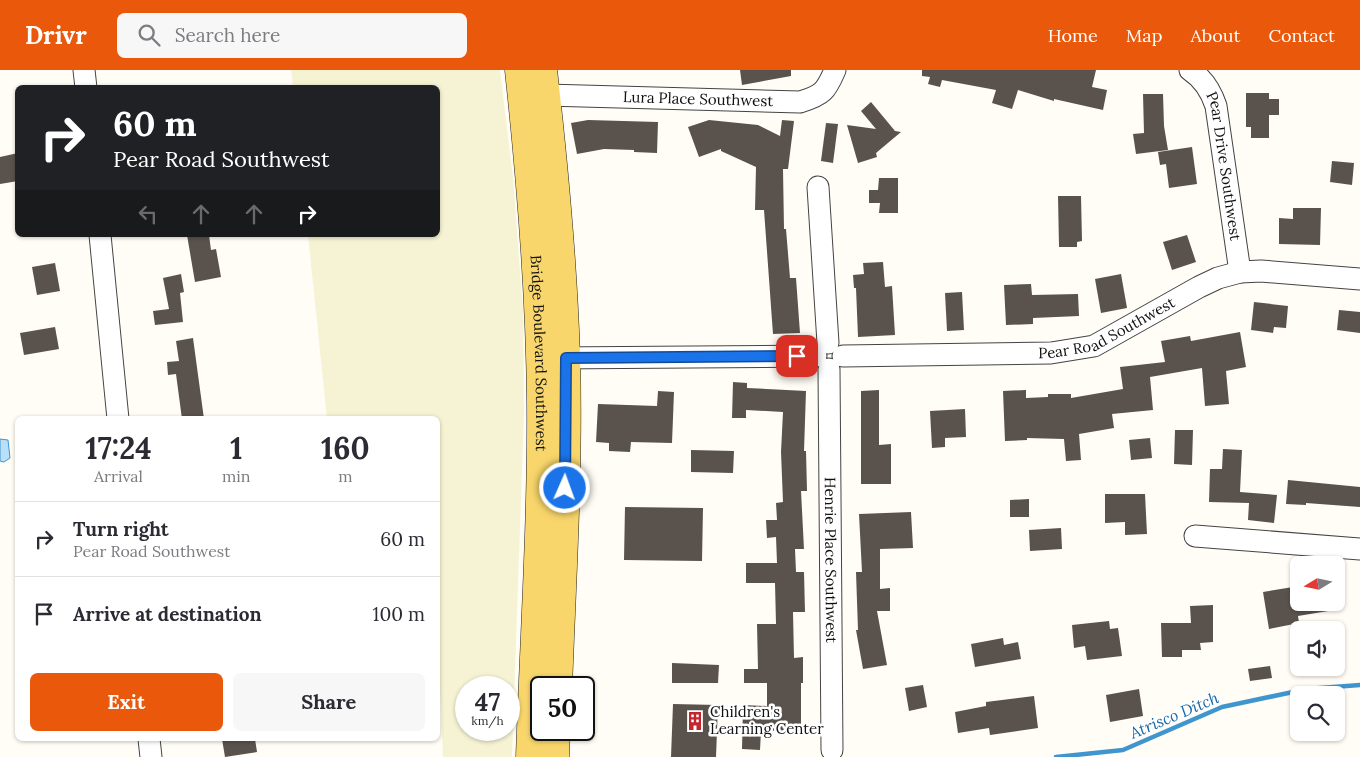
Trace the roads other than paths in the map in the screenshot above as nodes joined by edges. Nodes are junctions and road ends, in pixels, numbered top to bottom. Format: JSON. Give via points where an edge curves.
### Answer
{"nodes":[{"id":1,"x":84,"y":70,"type":"edge"},
{"id":2,"x":519,"y":70,"type":"edge"},
{"id":3,"x":835,"y":70,"type":"edge"},
{"id":4,"x":1190,"y":70,"type":"edge"},
{"id":5,"x":545,"y":83,"type":"edge"},
{"id":6,"x":86,"y":85,"type":"edge"},
{"id":7,"x":818,"y":187,"type":"dead end"},
{"id":8,"x":100,"y":237,"type":"edge"},
{"id":9,"x":1240,"y":272,"type":"junction"},
{"id":10,"x":1360,"y":279,"type":"edge"},
{"id":11,"x":829,"y":356,"type":"junction"},
{"id":12,"x":553,"y":358,"type":"junction"},
{"id":13,"x":118,"y":416,"type":"edge"},
{"id":14,"x":1195,"y":536,"type":"dead end"},
{"id":15,"x":1360,"y":549,"type":"edge"},
{"id":16,"x":558,"y":676,"type":"edge"},
{"id":17,"x":149,"y":741,"type":"edge"},
{"id":18,"x":556,"y":741,"type":"edge"},
{"id":19,"x":832,"y":750,"type":"dead end"},
{"id":20,"x":151,"y":757,"type":"edge"},
{"id":21,"x":530,"y":757,"type":"edge"},
{"id":22,"x":555,"y":757,"type":"edge"}],
"edges":[{"from":1,"to":6,"type":"street"},
{"from":2,"to":12,"type":"main road","name":"Bridge Boulevard Southwest","via":[[538,284]]},
{"from":3,"to":5,"type":"street","name":"Lura Place Southwest","via":[[829,84],[817,97],[800,102]]},
{"from":4,"to":9,"type":"street","name":"Pear Drive Southwest","via":[[1205,83],[1216,106]]},
{"from":5,"to":12,"type":"main road","name":"Bridge Boulevard Southwest","via":[[559,224]]},
{"from":7,"to":11,"type":"street","name":"Henrie Place Southwest"},
{"from":8,"to":13,"type":"street"},
{"from":9,"to":10,"type":"street","name":"Pear Road Southwest"},
{"from":9,"to":11,"type":"street","name":"Pear Road Southwest","via":[[1199,287],[1094,346],[1051,353]]},
{"from":11,"to":12,"type":"street","name":"Pear Road Southwest"},
{"from":11,"to":19,"type":"street","name":"Henrie Place Southwest"},
{"from":12,"to":16,"type":"main road","name":"Bridge Boulevard Southwest","via":[[566,460]]},
{"from":12,"to":21,"type":"main road","name":"Bridge Boulevard Southwest","via":[[540,498]]},
{"from":14,"to":15,"type":"street"},
{"from":17,"to":20,"type":"street"},
{"from":18,"to":22,"type":"main road"}]}
